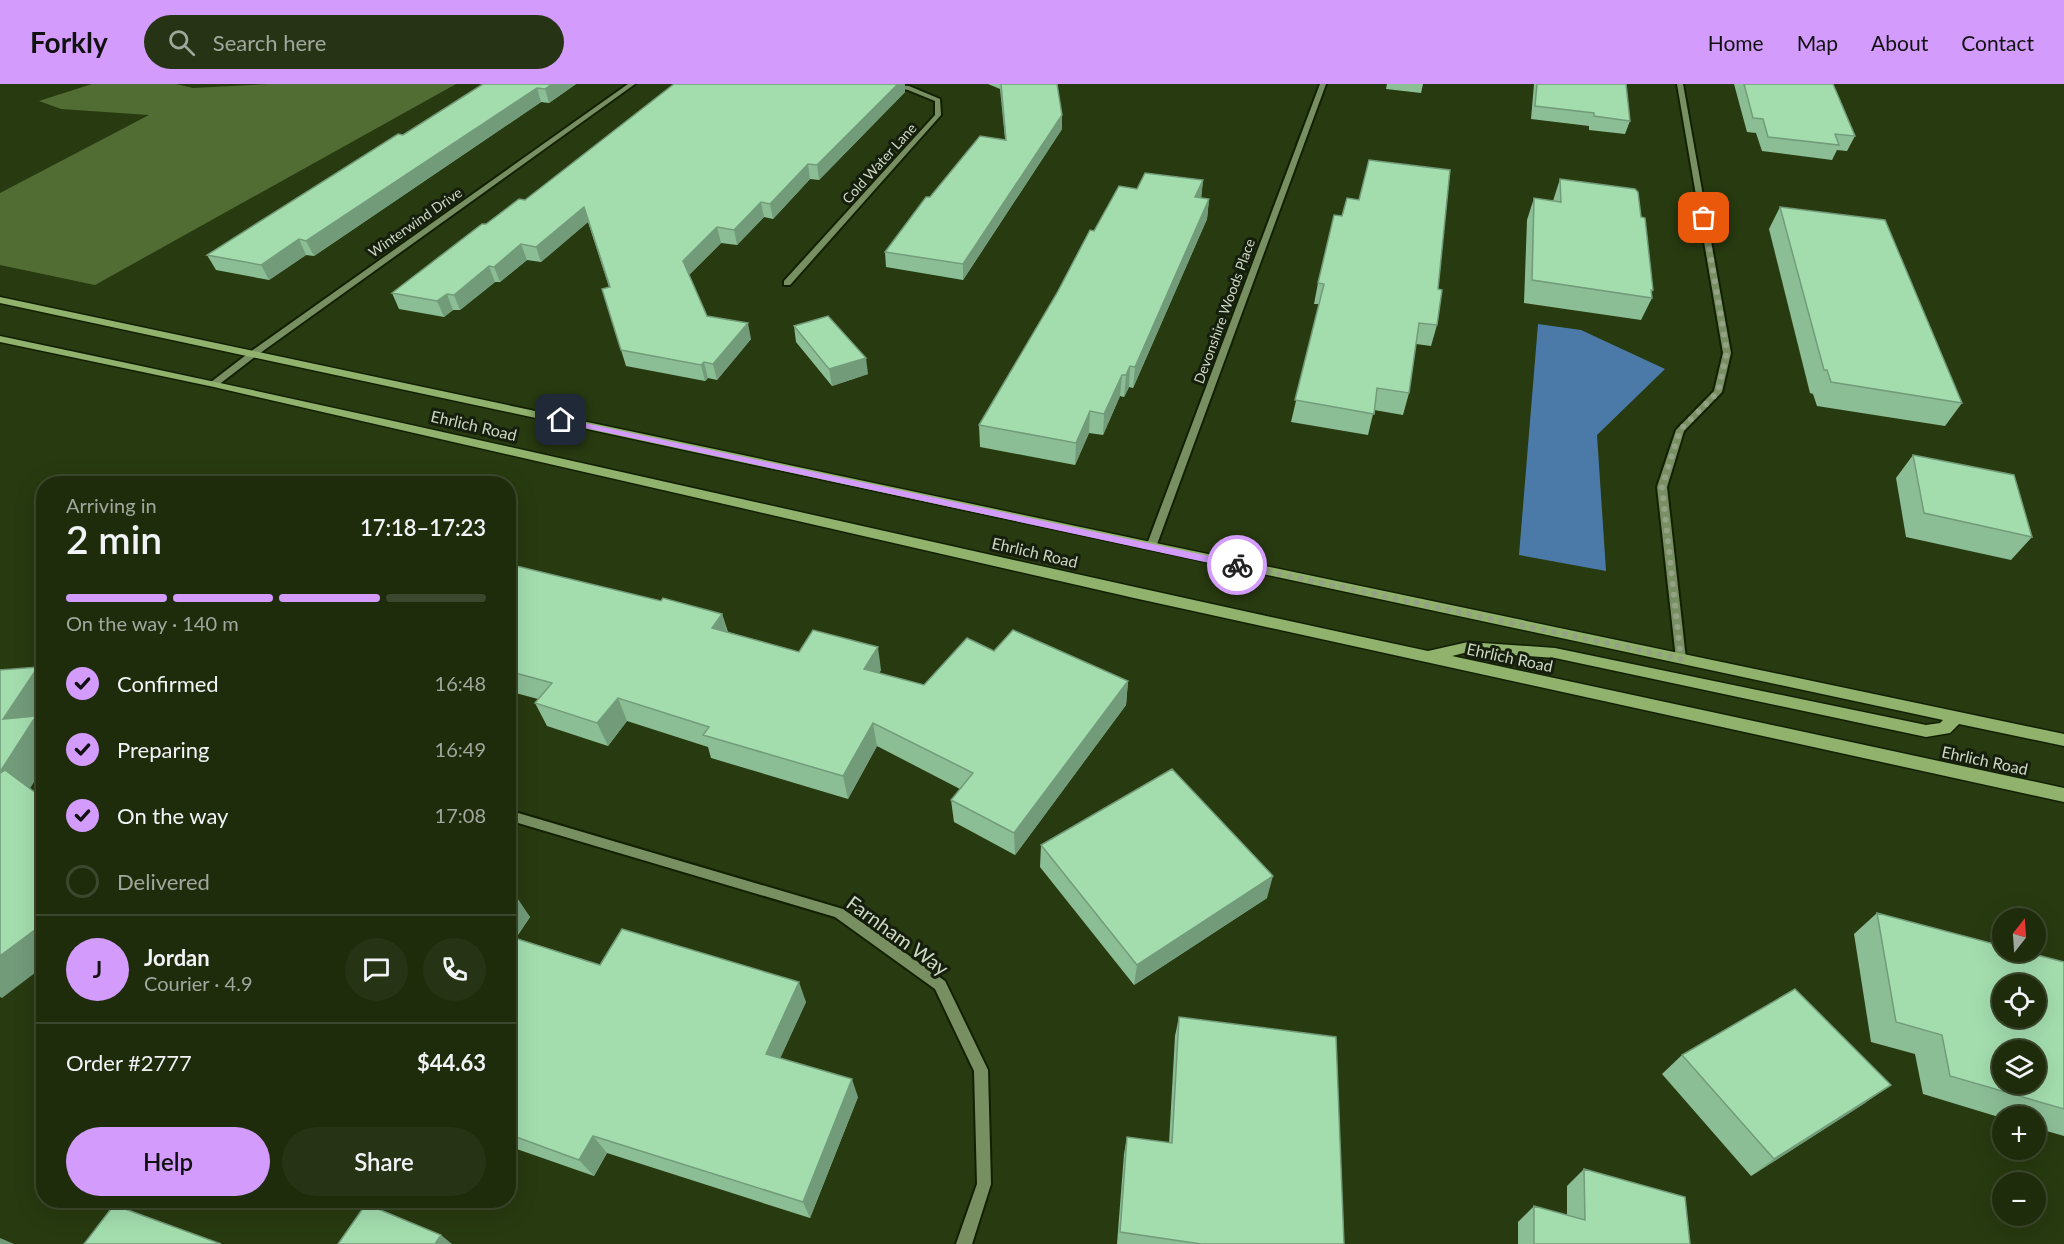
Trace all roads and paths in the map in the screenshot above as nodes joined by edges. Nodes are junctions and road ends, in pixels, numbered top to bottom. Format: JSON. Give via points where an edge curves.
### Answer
{"nodes":[{"id":1,"x":632,"y":84,"type":"edge"},
{"id":2,"x":881,"y":84,"type":"edge"},
{"id":3,"x":1323,"y":84,"type":"edge"},
{"id":4,"x":1680,"y":84,"type":"edge"},
{"id":5,"x":787,"y":283,"type":"dead end"},
{"id":6,"x":0,"y":300,"type":"edge"},
{"id":7,"x":0,"y":339,"type":"edge"},
{"id":8,"x":253,"y":354,"type":"junction"},
{"id":9,"x":214,"y":384,"type":"junction"},
{"id":10,"x":1151,"y":547,"type":"junction"},
{"id":11,"x":1425,"y":657,"type":"junction"},
{"id":12,"x":1681,"y":659,"type":"junction"},
{"id":13,"x":1956,"y":717,"type":"junction"},
{"id":14,"x":2064,"y":740,"type":"edge"},
{"id":15,"x":2064,"y":795,"type":"edge"},
{"id":16,"x":516,"y":817,"type":"edge"},
{"id":17,"x":964,"y":1244,"type":"edge"}],
"edges":[{"from":1,"to":8,"type":"street","name":"Winterwind Drive"},
{"from":2,"to":5,"type":"street","name":"Cold Water Lane","via":[[909,88],[938,100],[938,115]]},
{"from":3,"to":10,"type":"street","name":"Devonshire Woods Place"},
{"from":4,"to":12,"type":"street","via":[[1727,352],[1718,392],[1680,430],[1662,487]]},
{"from":6,"to":8,"type":"main road","name":"Ehrlich Road"},
{"from":7,"to":9,"type":"main road","name":"Ehrlich Road"},
{"from":8,"to":9,"type":"street","name":"Winterwind Drive"},
{"from":8,"to":10,"type":"main road","name":"Ehrlich Road"},
{"from":9,"to":11,"type":"main road","name":"Ehrlich Road"},
{"from":10,"to":12,"type":"main road","name":"Ehrlich Road"},
{"from":11,"to":13,"type":"main road","via":[[1468,647],[1555,653],[1926,731],[1944,729]]},
{"from":11,"to":15,"type":"main road","name":"Ehrlich Road"},
{"from":12,"to":13,"type":"main road","name":"Ehrlich Road"},
{"from":13,"to":14,"type":"main road","name":"Ehrlich Road"},
{"from":16,"to":17,"type":"street","name":"Farnham Way","via":[[839,913],[940,985],[981,1070],[984,1184]]}]}
